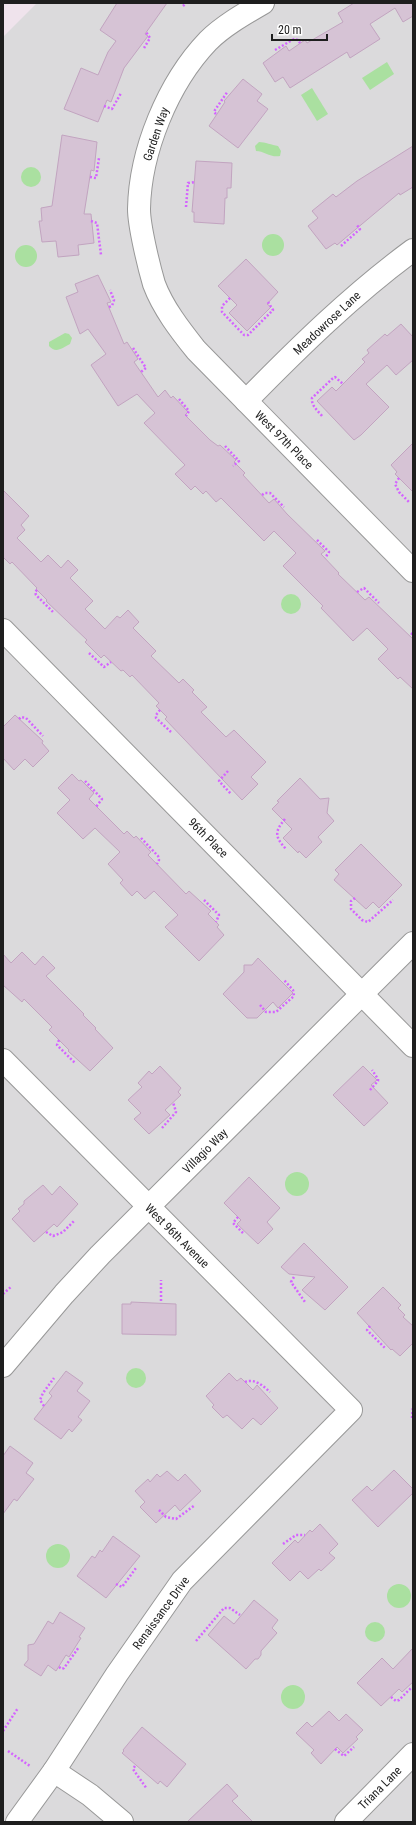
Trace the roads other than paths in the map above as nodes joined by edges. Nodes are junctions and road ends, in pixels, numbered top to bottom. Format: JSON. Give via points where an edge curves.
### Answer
{"nodes":[{"id":1,"x":263,"y":3,"type":"edge"},
{"id":2,"x":413,"y":250,"type":"edge"},
{"id":3,"x":163,"y":302,"type":"joint"},
{"id":4,"x":246,"y":401,"type":"junction"},
{"id":5,"x":413,"y":571,"type":"edge"},
{"id":6,"x":3,"y":630,"type":"edge"},
{"id":7,"x":413,"y":943,"type":"edge"},
{"id":8,"x":362,"y":994,"type":"junction"},
{"id":9,"x":413,"y":1046,"type":"edge"},
{"id":10,"x":3,"y":1060,"type":"edge"},
{"id":11,"x":148,"y":1207,"type":"junction"},
{"id":12,"x":3,"y":1366,"type":"edge"},
{"id":13,"x":351,"y":1410,"type":"joint"},
{"id":14,"x":413,"y":1754,"type":"edge"},
{"id":15,"x":54,"y":1771,"type":"junction"},
{"id":16,"x":17,"y":1822,"type":"edge"},
{"id":17,"x":122,"y":1822,"type":"edge"},
{"id":18,"x":346,"y":1822,"type":"edge"}],
"edges":[{"from":1,"to":3,"type":"street","name":"Garden Way","via":[[209,40],[180,76],[160,116],[144,168],[139,210],[154,284]]},
{"from":2,"to":4,"type":"street","name":"Meadowrose Lane","via":[[341,308]]},
{"from":3,"to":4,"type":"street","name":"West 97th Place","via":[[196,350]]},
{"from":4,"to":5,"type":"street","name":"West 97th Place"},
{"from":6,"to":8,"type":"street","name":"96th Place"},
{"from":7,"to":8,"type":"street","name":"Villagio Way"},
{"from":8,"to":9,"type":"street","name":"96th Place"},
{"from":8,"to":11,"type":"street","name":"Villagio Way"},
{"from":10,"to":11,"type":"street","name":"West 96th Avenue"},
{"from":11,"to":12,"type":"street","name":"Villagio Way","via":[[69,1289]]},
{"from":11,"to":13,"type":"street","name":"West 96th Avenue"},
{"from":13,"to":15,"type":"street","name":"Renaissance Drive","via":[[182,1581]]},
{"from":14,"to":18,"type":"street","name":"Triana Lane"},
{"from":15,"to":16,"type":"street","name":"Renaissance Drive"},
{"from":15,"to":17,"type":"street","via":[[90,1795]]}]}
